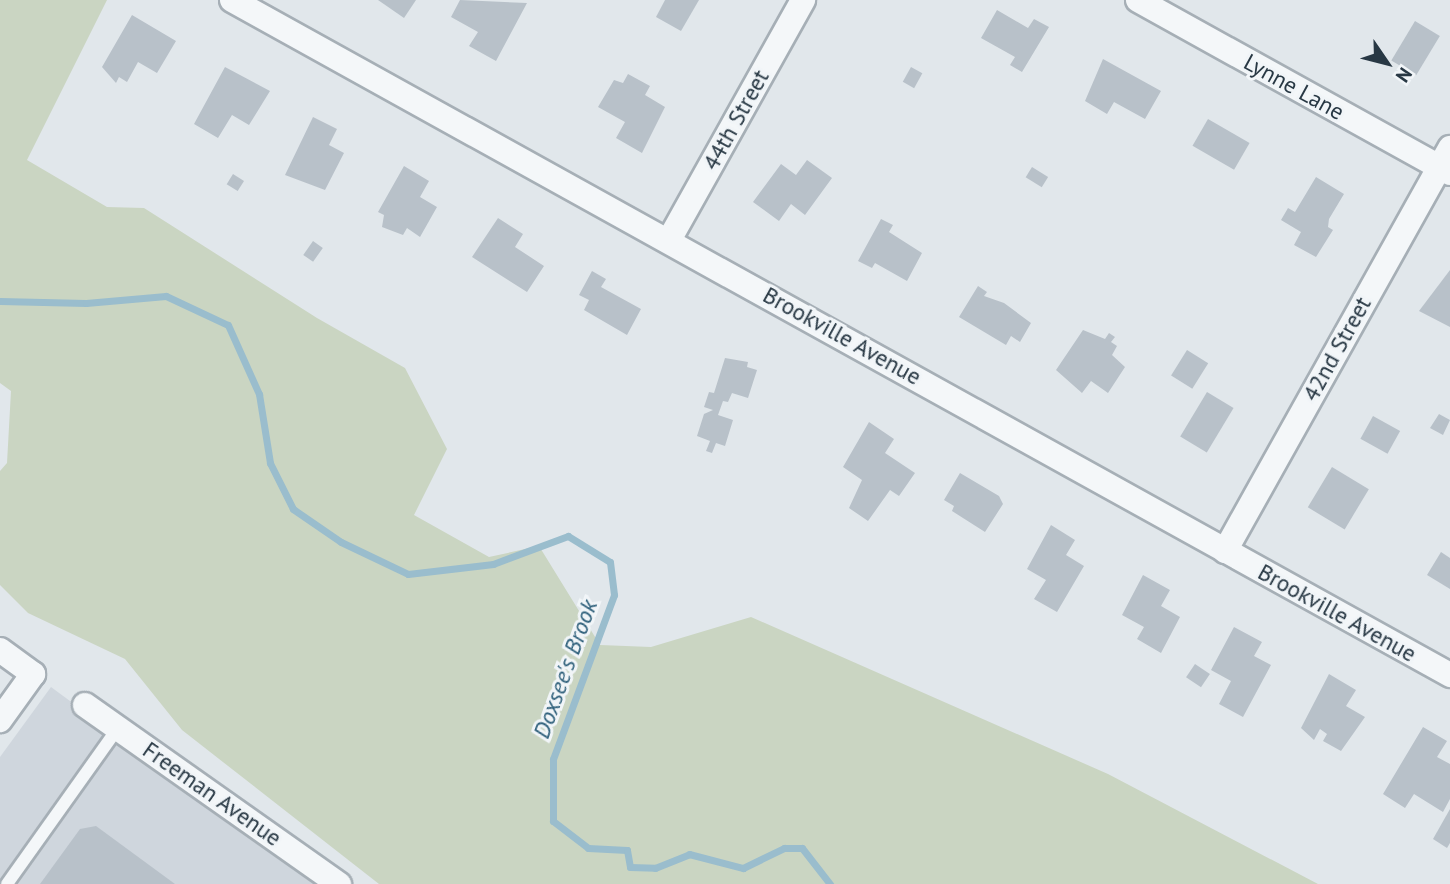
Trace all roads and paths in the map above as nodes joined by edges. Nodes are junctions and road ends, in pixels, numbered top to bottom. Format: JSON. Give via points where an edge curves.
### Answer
{"nodes":[{"id":1,"x":232,"y":0,"type":"edge"},
{"id":2,"x":803,"y":0,"type":"edge"},
{"id":3,"x":1139,"y":0,"type":"edge"},
{"id":4,"x":1446,"y":163,"type":"edge"},
{"id":5,"x":669,"y":240,"type":"junction"},
{"id":6,"x":1224,"y":551,"type":"junction"},
{"id":7,"x":0,"y":650,"type":"edge"},
{"id":8,"x":1450,"y":675,"type":"edge"},
{"id":9,"x":85,"y":705,"type":"dead end"},
{"id":10,"x":0,"y":720,"type":"edge"},
{"id":11,"x":118,"y":728,"type":"junction"},
{"id":12,"x":7,"y":884,"type":"edge"},
{"id":13,"x":340,"y":884,"type":"edge"}],
"edges":[{"from":1,"to":5,"type":"street","name":"Brookville Avenue"},
{"from":2,"to":5,"type":"street","name":"44th Street"},
{"from":3,"to":4,"type":"street","name":"Lynne Lane"},
{"from":4,"to":6,"type":"street","name":"42nd Street"},
{"from":5,"to":6,"type":"street","name":"Brookville Avenue"},
{"from":6,"to":8,"type":"street","name":"Brookville Avenue"},
{"from":7,"to":10,"type":"street","via":[[33,674]]},
{"from":9,"to":11,"type":"street","name":"Freeman Avenue"},
{"from":11,"to":12,"type":"lane"},
{"from":11,"to":13,"type":"street","name":"Freeman Avenue"}]}
